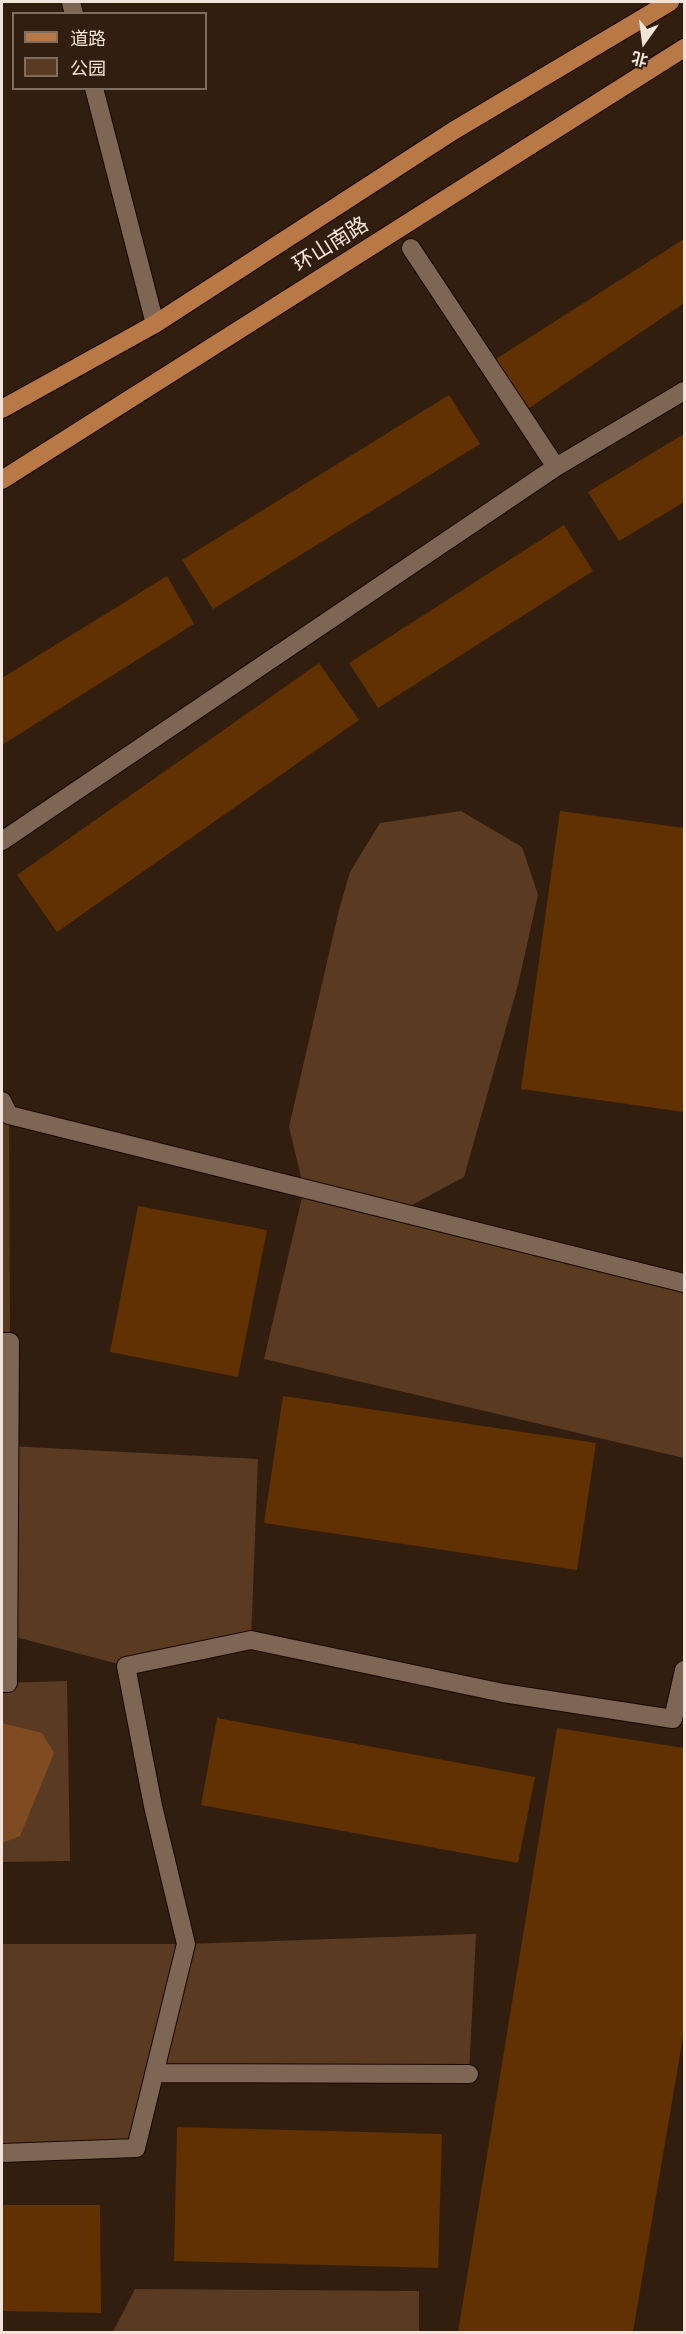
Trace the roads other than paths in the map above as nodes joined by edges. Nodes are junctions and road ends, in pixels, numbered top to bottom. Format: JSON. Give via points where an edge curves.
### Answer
{"nodes":[{"id":1,"x":670,"y":2,"type":"edge"},
{"id":2,"x":684,"y":48,"type":"edge"},
{"id":3,"x":95,"y":90,"type":"edge"},
{"id":4,"x":411,"y":248,"type":"dead end"},
{"id":5,"x":155,"y":324,"type":"junction"},
{"id":6,"x":684,"y":391,"type":"edge"},
{"id":7,"x":2,"y":409,"type":"edge"},
{"id":8,"x":556,"y":467,"type":"junction"},
{"id":9,"x":2,"y":480,"type":"edge"},
{"id":10,"x":2,"y":841,"type":"edge"},
{"id":11,"x":2,"y":1101,"type":"edge"},
{"id":12,"x":684,"y":1283,"type":"edge"},
{"id":13,"x":2,"y":1342,"type":"edge"},
{"id":14,"x":684,"y":1670,"type":"edge"},
{"id":15,"x":2,"y":1683,"type":"edge"},
{"id":16,"x":154,"y":2073,"type":"junction"},
{"id":17,"x":469,"y":2074,"type":"dead end"},
{"id":18,"x":2,"y":2154,"type":"edge"}],
"edges":[{"from":1,"to":5,"type":"main road","name":"环山南路","via":[[453,131]]},
{"from":2,"to":9,"type":"main road","name":"环山南路"},
{"from":3,"to":5,"type":"lane"},
{"from":4,"to":8,"type":"lane"},
{"from":5,"to":7,"type":"main road","name":"环山南路"},
{"from":6,"to":8,"type":"lane"},
{"from":8,"to":10,"type":"lane"},
{"from":11,"to":12,"type":"lane","via":[[9,1115]]},
{"from":13,"to":15,"type":"lane","via":[[10,1342],[8,1683]]},
{"from":14,"to":16,"type":"lane","via":[[673,1719],[503,1693],[252,1640],[126,1666],[153,1806],[186,1944]]},
{"from":16,"to":17,"type":"lane"},
{"from":16,"to":18,"type":"lane","via":[[135,2148]]}]}
